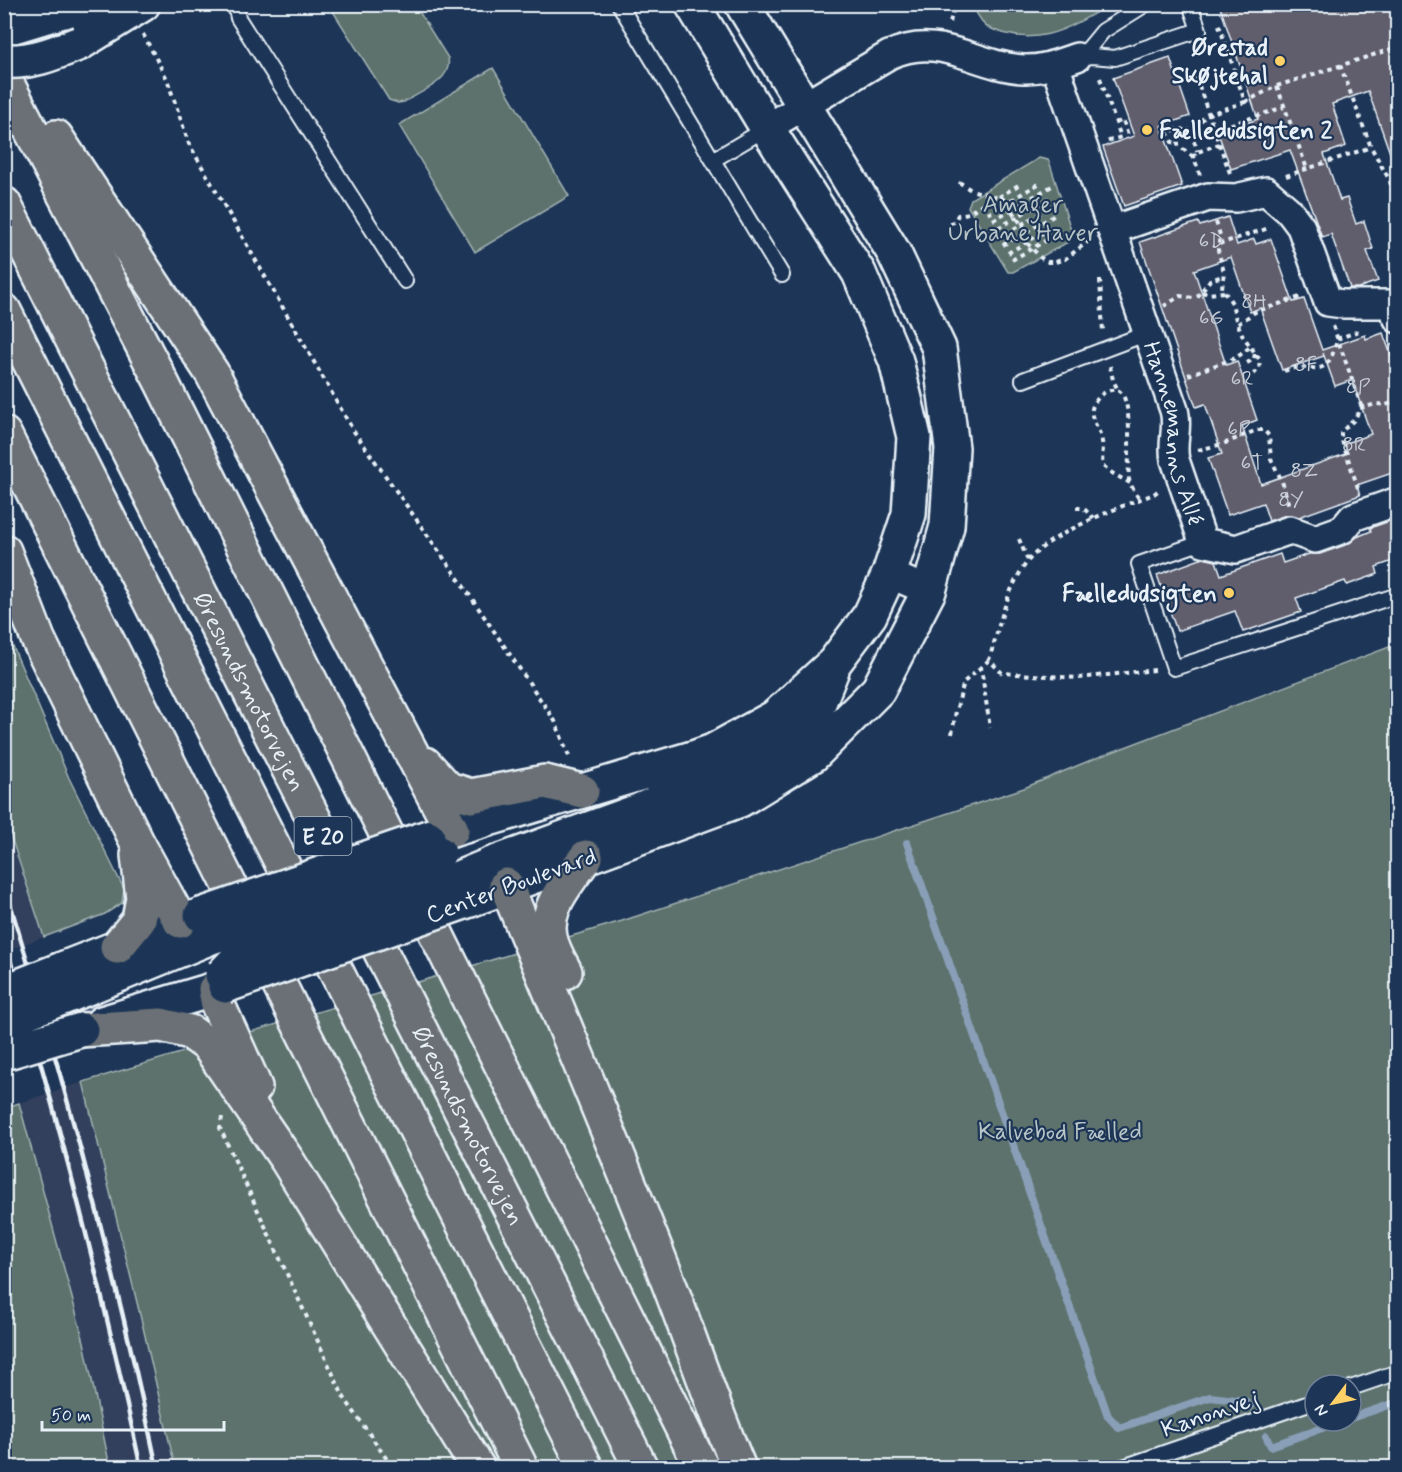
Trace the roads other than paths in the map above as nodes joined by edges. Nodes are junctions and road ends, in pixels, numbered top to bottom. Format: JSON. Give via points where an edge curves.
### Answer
{"nodes":[{"id":1,"x":235,"y":4,"type":"edge"},
{"id":2,"x":619,"y":4,"type":"edge"},
{"id":3,"x":692,"y":4,"type":"edge"},
{"id":4,"x":742,"y":4,"type":"edge"},
{"id":5,"x":1146,"y":4,"type":"edge"},
{"id":6,"x":1190,"y":4,"type":"edge"},
{"id":7,"x":131,"y":7,"type":"edge"},
{"id":8,"x":4,"y":29,"type":"edge"},
{"id":9,"x":4,"y":59,"type":"edge"},
{"id":10,"x":1066,"y":61,"type":"junction"},
{"id":11,"x":4,"y":78,"type":"edge"},
{"id":12,"x":803,"y":106,"type":"junction"},
{"id":13,"x":767,"y":128,"type":"junction"},
{"id":14,"x":713,"y":160,"type":"junction"},
{"id":15,"x":4,"y":204,"type":"edge"},
{"id":16,"x":1113,"y":231,"type":"junction"},
{"id":17,"x":782,"y":275,"type":"dead end"},
{"id":18,"x":405,"y":281,"type":"dead end"},
{"id":19,"x":4,"y":311,"type":"edge"},
{"id":20,"x":1398,"y":319,"type":"edge"},
{"id":21,"x":1144,"y":323,"type":"junction"},
{"id":22,"x":1023,"y":380,"type":"dead end"},
{"id":23,"x":5,"y":435,"type":"edge"},
{"id":24,"x":1398,"y":501,"type":"edge"},
{"id":25,"x":1203,"y":542,"type":"junction"},
{"id":26,"x":4,"y":551,"type":"edge"},
{"id":27,"x":889,"y":574,"type":"junction"},
{"id":28,"x":929,"y":591,"type":"junction"},
{"id":29,"x":1398,"y":595,"type":"edge"},
{"id":30,"x":834,"y":663,"type":"junction"},
{"id":31,"x":389,"y":709,"type":"junction"},
{"id":32,"x":582,"y":791,"type":"junction"},
{"id":33,"x":137,"y":842,"type":"junction"},
{"id":34,"x":586,"y":857,"type":"junction"},
{"id":35,"x":449,"y":860,"type":"junction"},
{"id":36,"x":499,"y":875,"type":"junction"},
{"id":37,"x":195,"y":930,"type":"junction"},
{"id":38,"x":117,"y":947,"type":"junction"},
{"id":39,"x":66,"y":982,"type":"junction"},
{"id":40,"x":221,"y":983,"type":"junction"},
{"id":41,"x":4,"y":992,"type":"edge"},
{"id":42,"x":4,"y":1021,"type":"edge"},
{"id":43,"x":81,"y":1030,"type":"junction"},
{"id":44,"x":4,"y":1053,"type":"edge"},
{"id":45,"x":287,"y":1160,"type":"junction"},
{"id":46,"x":668,"y":1280,"type":"junction"},
{"id":47,"x":1398,"y":1372,"type":"edge"},
{"id":48,"x":1363,"y":1384,"type":"edge"},
{"id":49,"x":1303,"y":1405,"type":"edge"},
{"id":50,"x":478,"y":1467,"type":"edge"},
{"id":51,"x":521,"y":1467,"type":"edge"},
{"id":52,"x":586,"y":1467,"type":"edge"},
{"id":53,"x":641,"y":1467,"type":"edge"},
{"id":54,"x":702,"y":1467,"type":"edge"},
{"id":55,"x":739,"y":1467,"type":"edge"},
{"id":56,"x":1120,"y":1467,"type":"edge"}],
"edges":[{"from":1,"to":18,"type":"lane","via":[[237,18]]},
{"from":2,"to":14,"type":"lane"},
{"from":3,"to":13,"type":"street"},
{"from":4,"to":12,"type":"street"},
{"from":5,"to":10,"type":"lane"},
{"from":6,"to":10,"type":"lane","via":[[1199,30],[1115,58],[1092,56]]},
{"from":7,"to":8,"type":"street","via":[[63,11]]},
{"from":7,"to":9,"type":"street","bridge":true,"via":[[80,43],[41,58],[20,62]]},
{"from":9,"to":31,"type":"highway","via":[[212,373]]},
{"from":10,"to":12,"type":"street","via":[[1023,69],[942,47],[910,47],[889,55]]},
{"from":10,"to":16,"type":"street","name":"Hannemanns Allé"},
{"from":11,"to":54,"type":"highway","via":[[162,383]]},
{"from":12,"to":13,"type":"street"},
{"from":12,"to":28,"type":"street","via":[[894,253],[939,348],[952,448],[947,526]]},
{"from":13,"to":14,"type":"lane"},
{"from":13,"to":27,"type":"street","via":[[859,273],[896,361],[914,437],[909,514]]},
{"from":14,"to":17,"type":"lane"},
{"from":15,"to":53,"type":"highway","name":"Øresundsmotorvejen","number":"E 20"},
{"from":16,"to":20,"type":"street","via":[[1208,197],[1240,198],[1263,191],[1301,227],[1326,299],[1331,303],[1388,304]]},
{"from":16,"to":21,"type":"street","name":"Hannemanns Allé"},
{"from":19,"to":52,"type":"highway","name":"Øresundsmotorvejen","number":"E 20"},
{"from":21,"to":22,"type":"lane","via":[[1107,348]]},
{"from":21,"to":25,"type":"street","name":"Hannemanns Allé","via":[[1176,417],[1173,442],[1177,467]]},
{"from":23,"to":51,"type":"highway"},
{"from":24,"to":25,"type":"street","name":"Hannemanns Allé","via":[[1353,517],[1343,529],[1315,538],[1289,531],[1237,548]]},
{"from":25,"to":29,"type":"lane","via":[[1139,564],[1174,668]]},
{"from":26,"to":33,"type":"highway","via":[[38,639]]},
{"from":27,"to":28,"type":"street"},
{"from":27,"to":30,"type":"street","name":"Center Boulevard","via":[[870,615]]},
{"from":28,"to":34,"type":"street","name":"Center Boulevard","via":[[878,690],[813,754],[740,800]]},
{"from":30,"to":32,"type":"street","name":"Center Boulevard","via":[[776,717],[713,751]]},
{"from":30,"to":36,"type":"street","via":[[814,715],[752,760]]},
{"from":31,"to":32,"type":"highway","via":[[429,771],[448,789],[471,796],[545,782]]},
{"from":31,"to":35,"type":"highway"},
{"from":32,"to":35,"type":"street","name":"Center Boulevard"},
{"from":33,"to":37,"type":"highway"},
{"from":33,"to":38,"type":"highway","via":[[143,898],[139,920]]},
{"from":34,"to":36,"type":"street","name":"Center Boulevard"},
{"from":34,"to":46,"type":"highway","via":[[562,888],[549,918],[550,938],[616,1087],[646,1167]]},
{"from":35,"to":36,"type":"street","name":"Center Boulevard"},
{"from":35,"to":36,"type":"street","via":[[474,844]]},
{"from":35,"to":37,"type":"street","name":"Center Boulevard","bridge":true},
{"from":35,"to":40,"type":"street","name":"Center Boulevard","bridge":true},
{"from":36,"to":46,"type":"highway","via":[[597,1102]]},
{"from":37,"to":38,"type":"street","name":"Center Boulevard"},
{"from":37,"to":39,"type":"street"},
{"from":37,"to":40,"type":"street"},
{"from":38,"to":39,"type":"street","name":"Center Boulevard"},
{"from":39,"to":41,"type":"street","name":"Center Boulevard","bridge":true},
{"from":39,"to":42,"type":"street","bridge":true},
{"from":40,"to":43,"type":"street","name":"Center Boulevard"},
{"from":40,"to":45,"type":"highway","via":[[218,1005]]},
{"from":43,"to":44,"type":"street","name":"Center Boulevard","bridge":true},
{"from":43,"to":45,"type":"highway","via":[[161,1025],[190,1032],[208,1046]]},
{"from":45,"to":50,"type":"highway"},
{"from":46,"to":55,"type":"highway"},
{"from":47,"to":48,"type":"lane"},
{"from":49,"to":56,"type":"lane","name":"Kanonvej"}]}
